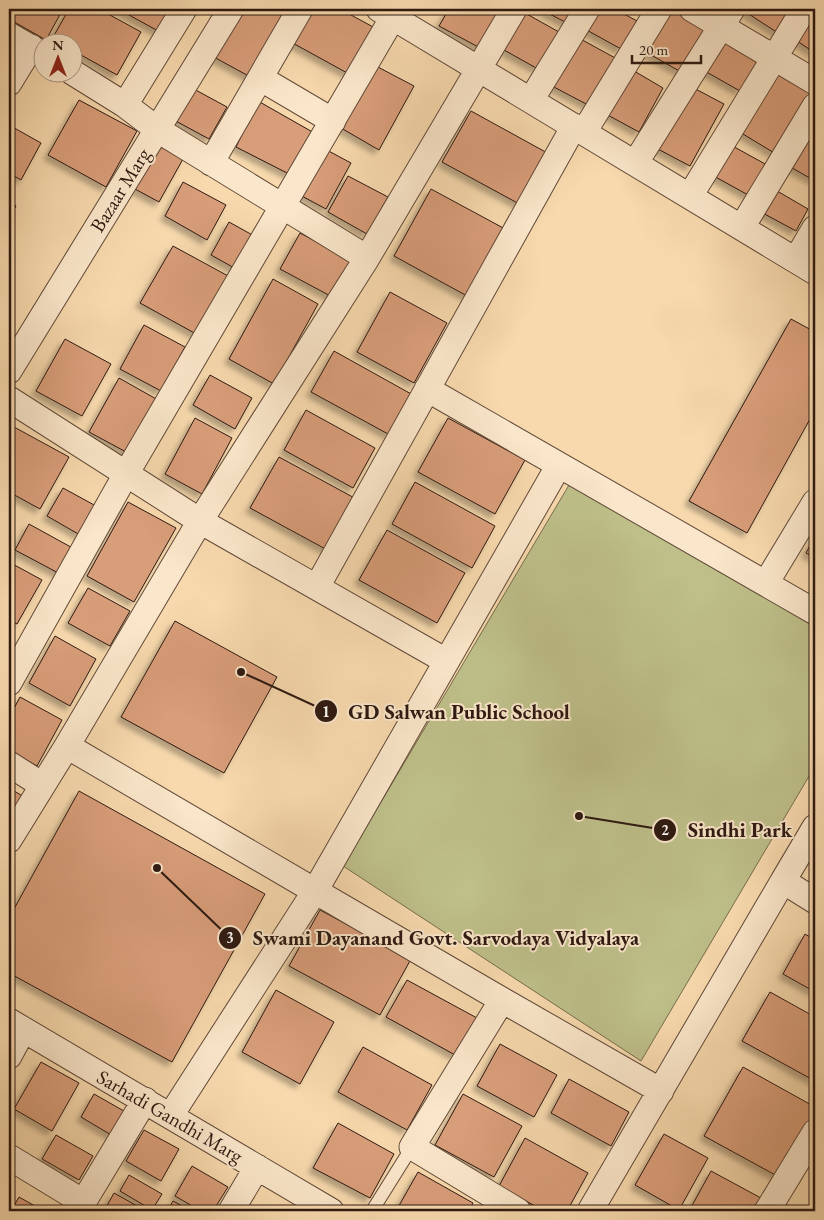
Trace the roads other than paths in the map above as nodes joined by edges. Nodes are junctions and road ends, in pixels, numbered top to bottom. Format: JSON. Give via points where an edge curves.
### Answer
{"nodes":[{"id":1,"x":184,"y":9,"type":"edge"},
{"id":2,"x":232,"y":9,"type":"edge"},
{"id":3,"x":300,"y":9,"type":"edge"},
{"id":4,"x":514,"y":9,"type":"edge"},
{"id":5,"x":587,"y":9,"type":"edge"},
{"id":6,"x":659,"y":9,"type":"edge"},
{"id":7,"x":692,"y":9,"type":"edge"},
{"id":8,"x":804,"y":9,"type":"edge"},
{"id":9,"x":386,"y":13,"type":"edge"},
{"id":10,"x":727,"y":18,"type":"edge"},
{"id":11,"x":9,"y":35,"type":"edge"},
{"id":12,"x":32,"y":48,"type":"edge"},
{"id":13,"x":32,"y":57,"type":"edge"},
{"id":14,"x":774,"y":58,"type":"junction"},
{"id":15,"x":478,"y":70,"type":"junction"},
{"id":16,"x":82,"y":78,"type":"edge"},
{"id":17,"x":260,"y":78,"type":"junction"},
{"id":18,"x":815,"y":82,"type":"edge"},
{"id":19,"x":9,"y":83,"type":"edge"},
{"id":20,"x":531,"y":100,"type":"junction"},
{"id":21,"x":125,"y":105,"type":"junction"},
{"id":22,"x":815,"y":106,"type":"edge"},
{"id":23,"x":333,"y":121,"type":"junction"},
{"id":24,"x":579,"y":129,"type":"junction"},
{"id":25,"x":158,"y":130,"type":"junction"},
{"id":26,"x":636,"y":162,"type":"junction"},
{"id":27,"x":211,"y":163,"type":"junction"},
{"id":28,"x":690,"y":196,"type":"junction"},
{"id":29,"x":283,"y":208,"type":"junction"},
{"id":30,"x":742,"y":227,"type":"junction"},
{"id":31,"x":815,"y":228,"type":"edge"},
{"id":32,"x":367,"y":258,"type":"junction"},
{"id":33,"x":805,"y":266,"type":"edge"},
{"id":34,"x":9,"y":372,"type":"edge"},
{"id":35,"x":427,"y":389,"type":"junction"},
{"id":36,"x":9,"y":399,"type":"edge"},
{"id":37,"x":559,"y":465,"type":"junction"},
{"id":38,"x":126,"y":474,"type":"junction"},
{"id":39,"x":815,"y":502,"type":"edge"},
{"id":40,"x":200,"y":521,"type":"junction"},
{"id":41,"x":766,"y":583,"type":"junction"},
{"id":42,"x":317,"y":587,"type":"junction"},
{"id":43,"x":815,"y":612,"type":"edge"},
{"id":44,"x":446,"y":661,"type":"junction"},
{"id":45,"x":9,"y":683,"type":"edge"},
{"id":46,"x":67,"y":746,"type":"junction"},
{"id":47,"x":9,"y":764,"type":"edge"},
{"id":48,"x":42,"y":785,"type":"junction"},
{"id":49,"x":815,"y":828,"type":"edge"},
{"id":50,"x":9,"y":840,"type":"edge"},
{"id":51,"x":783,"y":881,"type":"junction"},
{"id":52,"x":315,"y":890,"type":"junction"},
{"id":53,"x":815,"y":901,"type":"edge"},
{"id":54,"x":502,"y":1000,"type":"junction"},
{"id":55,"x":16,"y":1026,"type":"edge"},
{"id":56,"x":9,"y":1056,"type":"edge"},
{"id":57,"x":661,"y":1090,"type":"junction"},
{"id":58,"x":145,"y":1100,"type":"junction"},
{"id":59,"x":171,"y":1116,"type":"junction"},
{"id":60,"x":815,"y":1132,"type":"edge"},
{"id":61,"x":412,"y":1147,"type":"junction"},
{"id":62,"x":9,"y":1157,"type":"edge"},
{"id":63,"x":257,"y":1167,"type":"junction"},
{"id":64,"x":81,"y":1207,"type":"edge"},
{"id":65,"x":231,"y":1211,"type":"edge"},
{"id":66,"x":331,"y":1211,"type":"edge"},
{"id":67,"x":372,"y":1211,"type":"edge"},
{"id":68,"x":518,"y":1211,"type":"edge"},
{"id":69,"x":590,"y":1211,"type":"edge"},
{"id":70,"x":767,"y":1211,"type":"edge"}],
"edges":[{"from":1,"to":21,"type":"street"},
{"from":2,"to":25,"type":"street","name":"Bazaar Marg"},
{"from":3,"to":17,"type":"street"},
{"from":4,"to":15,"type":"street"},
{"from":5,"to":20,"type":"street"},
{"from":6,"to":24,"type":"street"},
{"from":7,"to":10,"type":"street"},
{"from":8,"to":14,"type":"street"},
{"from":9,"to":15,"type":"street"},
{"from":9,"to":23,"type":"street"},
{"from":10,"to":14,"type":"street"},
{"from":10,"to":26,"type":"street"},
{"from":11,"to":12,"type":"street"},
{"from":13,"to":19,"type":"street"},
{"from":14,"to":18,"type":"street"},
{"from":14,"to":28,"type":"street"},
{"from":15,"to":20,"type":"street"},
{"from":15,"to":32,"type":"street"},
{"from":16,"to":21,"type":"street"},
{"from":17,"to":23,"type":"street"},
{"from":17,"to":27,"type":"street"},
{"from":20,"to":24,"type":"street"},
{"from":21,"to":25,"type":"street"},
{"from":22,"to":30,"type":"street"},
{"from":23,"to":29,"type":"street"},
{"from":24,"to":26,"type":"street"},
{"from":24,"to":35,"type":"street"},
{"from":25,"to":27,"type":"street"},
{"from":25,"to":34,"type":"street","name":"Bazaar Marg"},
{"from":26,"to":28,"type":"street"},
{"from":27,"to":29,"type":"street"},
{"from":28,"to":30,"type":"street"},
{"from":29,"to":32,"type":"street"},
{"from":29,"to":38,"type":"street"},
{"from":30,"to":33,"type":"street"},
{"from":31,"to":33,"type":"street"},
{"from":32,"to":40,"type":"street"},
{"from":35,"to":37,"type":"street"},
{"from":35,"to":42,"type":"street"},
{"from":36,"to":38,"type":"street"},
{"from":37,"to":41,"type":"street"},
{"from":37,"to":44,"type":"street"},
{"from":38,"to":40,"type":"street"},
{"from":38,"to":45,"type":"street"},
{"from":39,"to":41,"type":"street"},
{"from":40,"to":42,"type":"street"},
{"from":40,"to":46,"type":"street"},
{"from":41,"to":43,"type":"street"},
{"from":42,"to":44,"type":"street"},
{"from":44,"to":52,"type":"street"},
{"from":46,"to":48,"type":"street"},
{"from":46,"to":52,"type":"street"},
{"from":47,"to":48,"type":"street"},
{"from":48,"to":50,"type":"street"},
{"from":49,"to":51,"type":"street"},
{"from":51,"to":53,"type":"street"},
{"from":51,"to":57,"type":"street"},
{"from":52,"to":54,"type":"street"},
{"from":52,"to":59,"type":"street"},
{"from":54,"to":57,"type":"street"},
{"from":54,"to":61,"type":"street"},
{"from":55,"to":56,"type":"street"},
{"from":55,"to":58,"type":"street","name":"Sarhadi Gandhi Marg"},
{"from":57,"to":69,"type":"street"},
{"from":58,"to":59,"type":"street","name":"Sarhadi Gandhi Marg"},
{"from":58,"to":64,"type":"street"},
{"from":59,"to":63,"type":"street","name":"Sarhadi Gandhi Marg"},
{"from":60,"to":70,"type":"street"},
{"from":61,"to":67,"type":"lane"},
{"from":61,"to":68,"type":"street"},
{"from":62,"to":64,"type":"street"},
{"from":63,"to":65,"type":"street"},
{"from":63,"to":66,"type":"street","name":"Sarhadi Gandhi Marg"}]}
